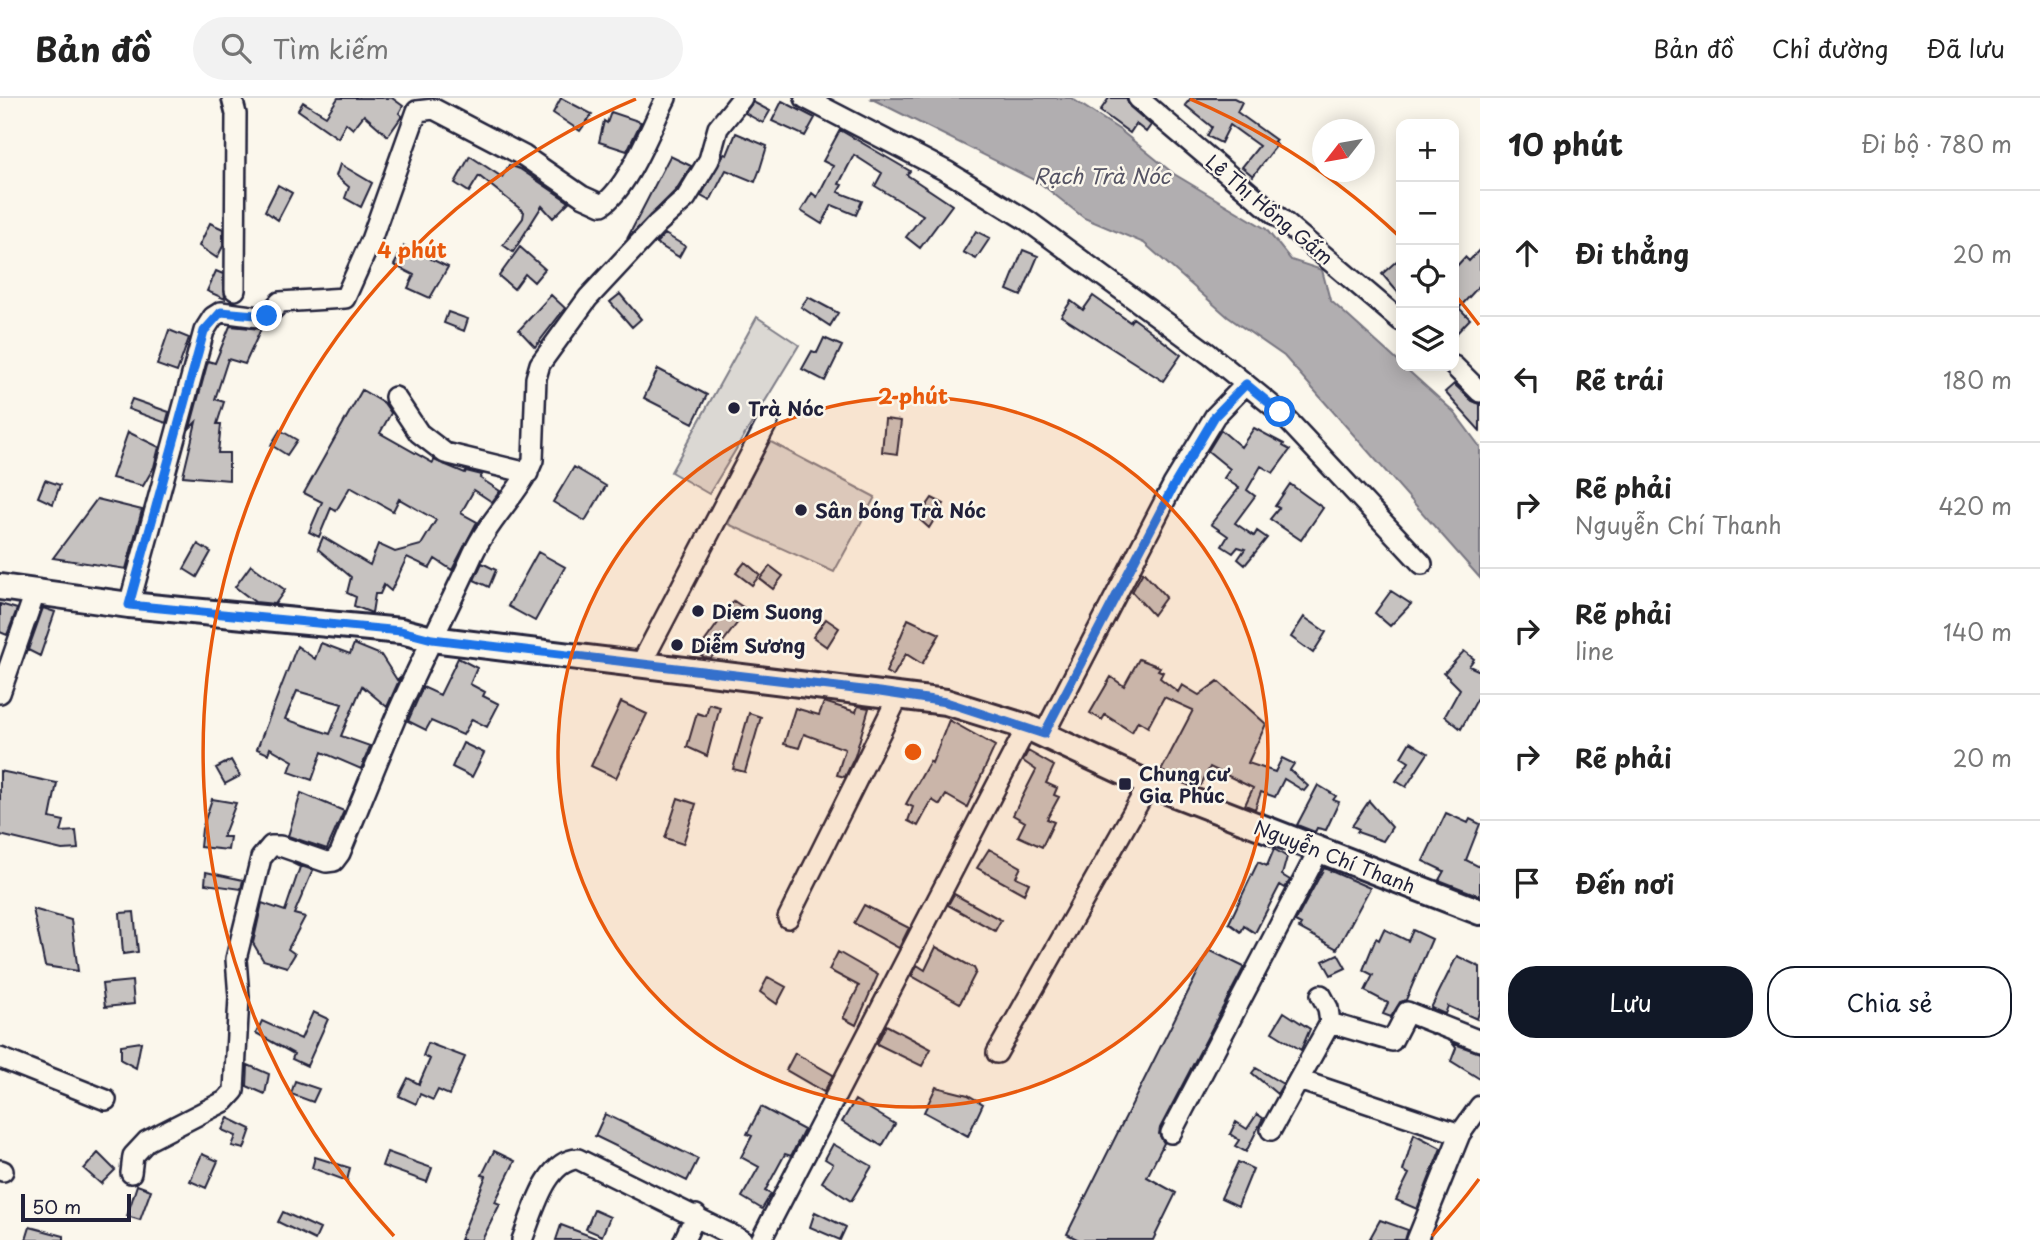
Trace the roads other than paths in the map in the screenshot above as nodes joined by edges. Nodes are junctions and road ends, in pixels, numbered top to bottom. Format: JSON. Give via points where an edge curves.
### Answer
{"nodes":[{"id":1,"x":232,"y":98,"type":"edge"},
{"id":2,"x":666,"y":98,"type":"edge"},
{"id":3,"x":742,"y":98,"type":"edge"},
{"id":4,"x":805,"y":98,"type":"edge"},
{"id":5,"x":1138,"y":98,"type":"edge"},
{"id":6,"x":235,"y":290,"type":"dead end"},
{"id":7,"x":1396,"y":317,"type":"edge"},
{"id":8,"x":1459,"y":371,"type":"edge"},
{"id":9,"x":1246,"y":384,"type":"junction"},
{"id":10,"x":1480,"y":393,"type":"edge"},
{"id":11,"x":395,"y":397,"type":"dead end"},
{"id":12,"x":768,"y":421,"type":"dead end"},
{"id":13,"x":528,"y":472,"type":"junction"},
{"id":14,"x":1422,"y":564,"type":"dead end"},
{"id":15,"x":0,"y":587,"type":"edge"},
{"id":16,"x":36,"y":590,"type":"junction"},
{"id":17,"x":129,"y":605,"type":"junction"},
{"id":18,"x":432,"y":639,"type":"junction"},
{"id":19,"x":641,"y":664,"type":"junction"},
{"id":20,"x":0,"y":693,"type":"edge"},
{"id":21,"x":899,"y":695,"type":"junction"},
{"id":22,"x":1036,"y":731,"type":"junction"},
{"id":23,"x":1149,"y":784,"type":"junction"},
{"id":24,"x":1319,"y":850,"type":"junction"},
{"id":25,"x":1480,"y":912,"type":"edge"},
{"id":26,"x":788,"y":918,"type":"dead end"},
{"id":27,"x":1321,"y":995,"type":"dead end"},
{"id":28,"x":1330,"y":1023,"type":"junction"},
{"id":29,"x":1480,"y":1041,"type":"edge"},
{"id":30,"x":997,"y":1053,"type":"dead end"},
{"id":31,"x":0,"y":1058,"type":"edge"},
{"id":32,"x":1299,"y":1080,"type":"junction"},
{"id":33,"x":106,"y":1100,"type":"dead end"},
{"id":34,"x":1480,"y":1106,"type":"edge"},
{"id":35,"x":1271,"y":1130,"type":"dead end"},
{"id":36,"x":1171,"y":1133,"type":"dead end"},
{"id":37,"x":1460,"y":1134,"type":"junction"},
{"id":38,"x":131,"y":1173,"type":"dead end"},
{"id":39,"x":695,"y":1215,"type":"junction"},
{"id":40,"x":522,"y":1240,"type":"edge"},
{"id":41,"x":684,"y":1240,"type":"edge"},
{"id":42,"x":742,"y":1240,"type":"edge"},
{"id":43,"x":761,"y":1240,"type":"edge"},
{"id":44,"x":1417,"y":1240,"type":"edge"}],
"edges":[{"from":1,"to":6,"type":"street","via":[[236,114]]},
{"from":2,"to":17,"type":"street","via":[[630,168],[602,205],[524,156],[434,109],[417,111],[345,298],[280,302],[267,316],[259,317],[221,312],[204,331]]},
{"from":3,"to":13,"type":"street","via":[[718,128],[709,160],[686,198],[588,298],[540,364],[533,460]]},
{"from":4,"to":9,"type":"street","via":[[948,172],[1028,221]]},
{"from":5,"to":7,"type":"street","name":"Lê Thị Hồng Gấm"},
{"from":8,"to":10,"type":"street"},
{"from":9,"to":14,"type":"street","via":[[1280,412]]},
{"from":9,"to":22,"type":"street","via":[[1215,416]]},
{"from":11,"to":13,"type":"street","via":[[419,433],[445,453]]},
{"from":12,"to":19,"type":"street"},
{"from":13,"to":18,"type":"street","via":[[489,522]]},
{"from":15,"to":16,"type":"main road","name":"Nguyễn Chí Thanh"},
{"from":16,"to":17,"type":"main road","name":"Nguyễn Chí Thanh"},
{"from":16,"to":20,"type":"street"},
{"from":17,"to":18,"type":"main road","name":"Nguyễn Chí Thanh","via":[[401,631]]},
{"from":18,"to":19,"type":"main road","name":"Nguyễn Chí Thanh"},
{"from":18,"to":38,"type":"street","via":[[340,853],[326,862],[271,846],[261,858],[236,959],[239,997],[234,1091],[225,1101],[147,1141],[134,1156]]},
{"from":19,"to":21,"type":"main road","name":"Nguyễn Chí Thanh"},
{"from":21,"to":22,"type":"main road","name":"Nguyễn Chí Thanh","via":[[946,702]]},
{"from":21,"to":26,"type":"street"},
{"from":22,"to":23,"type":"main road","name":"Nguyễn Chí Thanh"},
{"from":22,"to":43,"type":"street"},
{"from":23,"to":24,"type":"main road","name":"Nguyễn Chí Thanh"},
{"from":23,"to":30,"type":"street"},
{"from":24,"to":25,"type":"main road","name":"Nguyễn Chí Thanh"},
{"from":24,"to":36,"type":"street"},
{"from":27,"to":28,"type":"street"},
{"from":28,"to":29,"type":"street","via":[[1392,1041],[1408,1012]]},
{"from":28,"to":32,"type":"street"},
{"from":31,"to":33,"type":"street"},
{"from":32,"to":35,"type":"street"},
{"from":32,"to":37,"type":"street"},
{"from":34,"to":37,"type":"street"},
{"from":37,"to":44,"type":"street"},
{"from":39,"to":40,"type":"street","via":[[570,1159],[553,1171]]},
{"from":39,"to":41,"type":"street"},
{"from":39,"to":42,"type":"street"}]}
